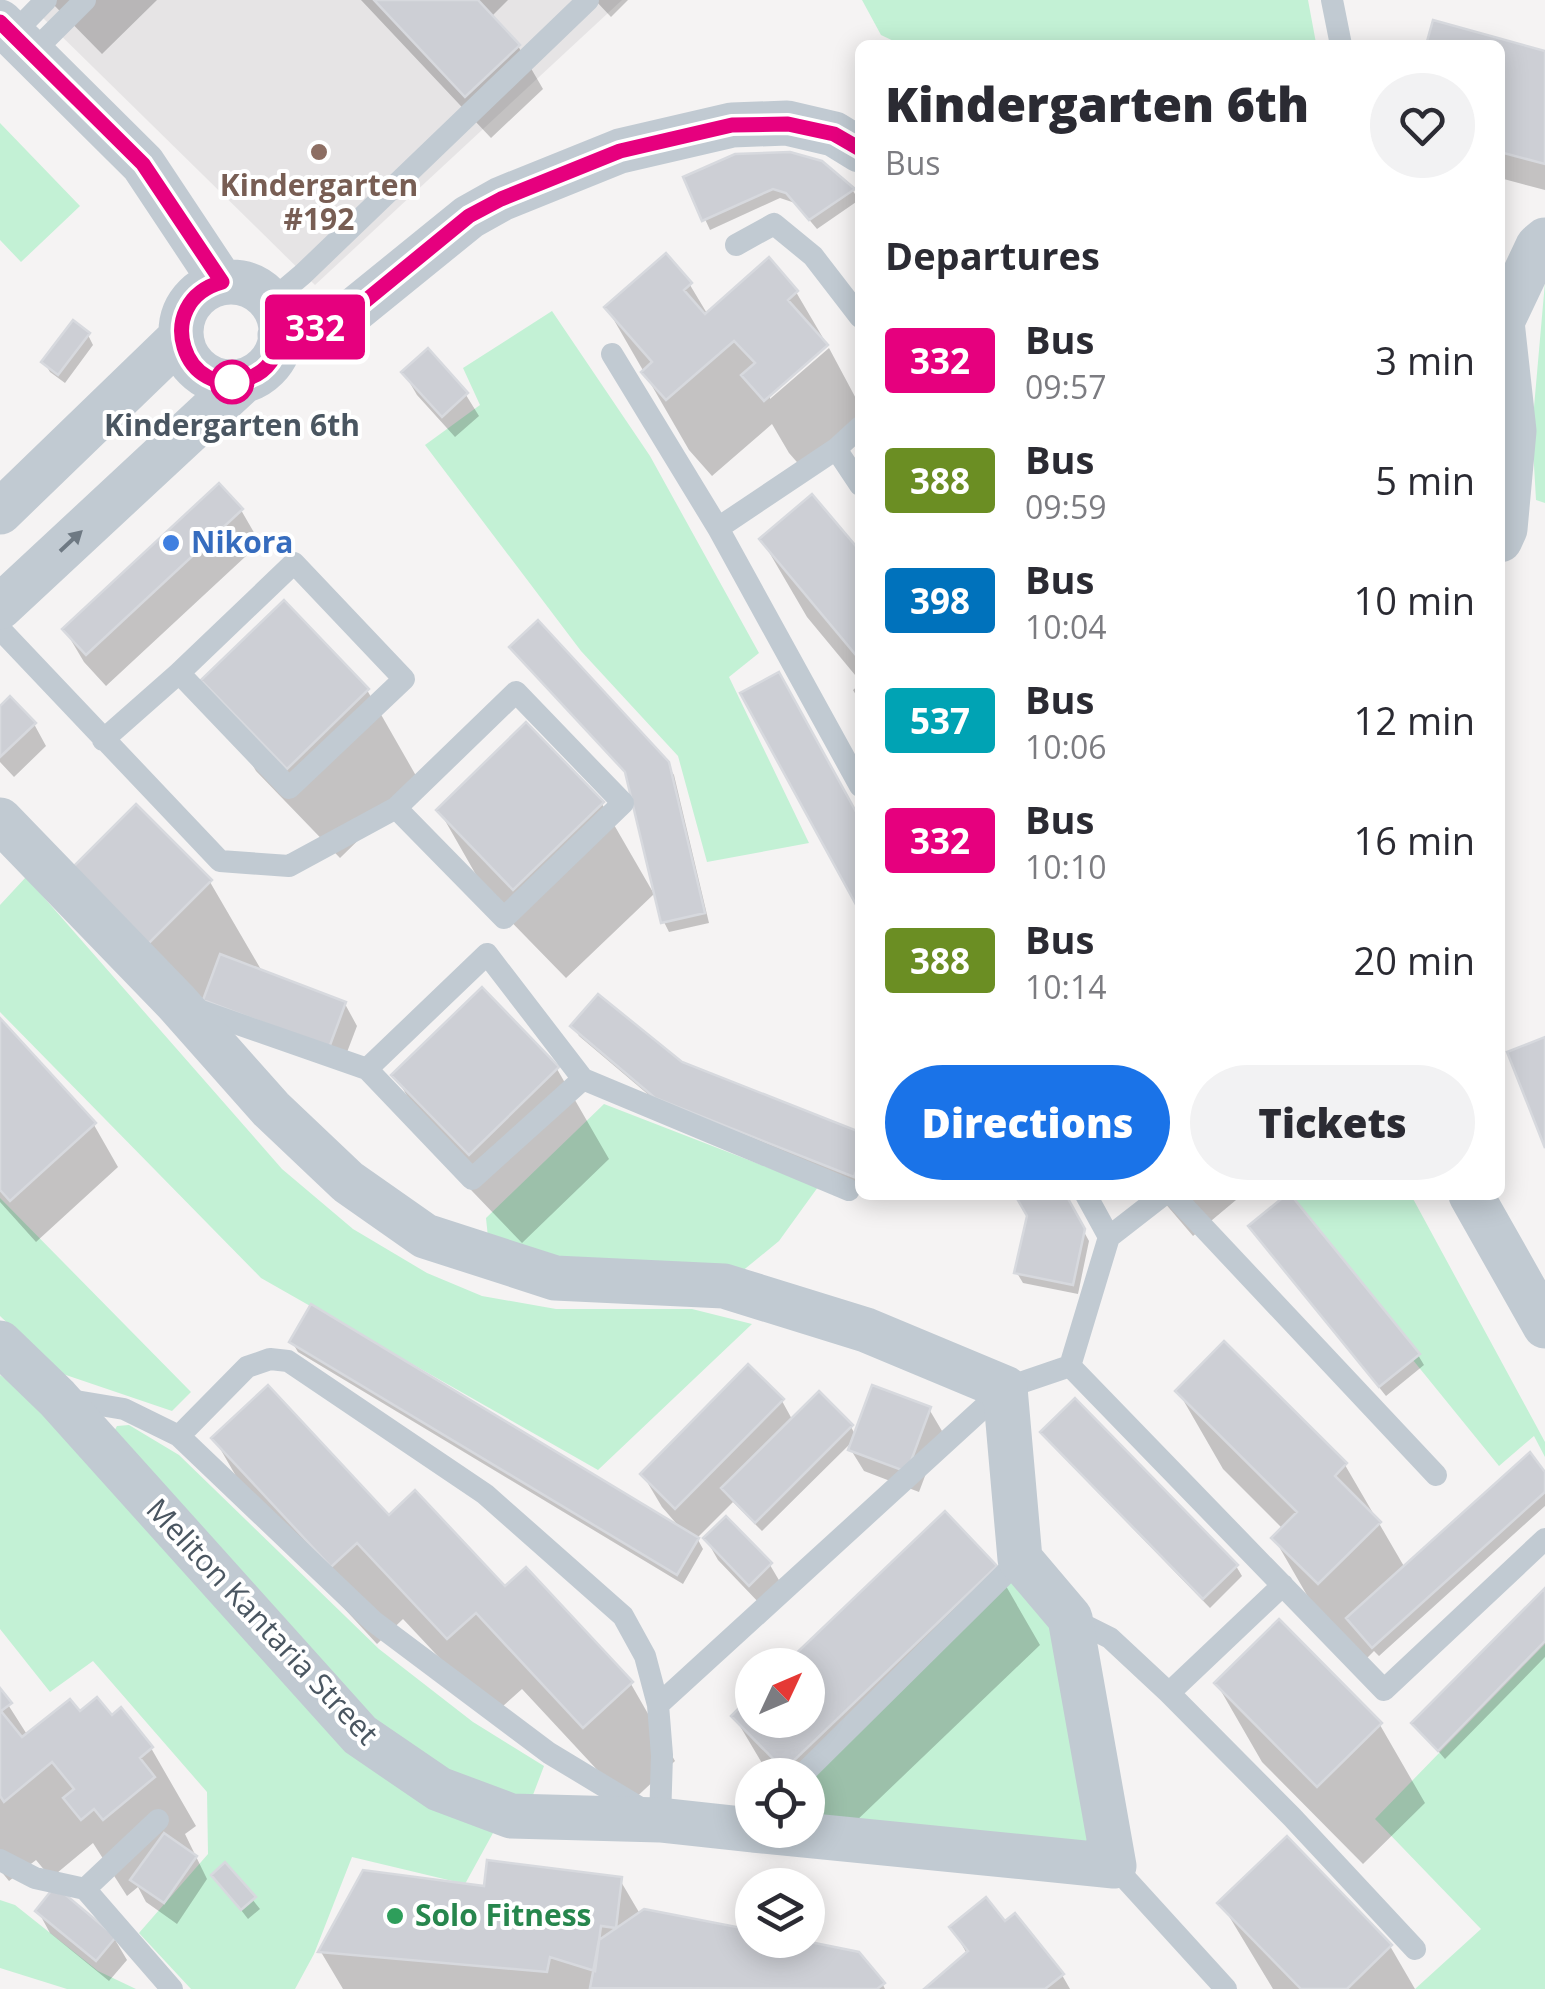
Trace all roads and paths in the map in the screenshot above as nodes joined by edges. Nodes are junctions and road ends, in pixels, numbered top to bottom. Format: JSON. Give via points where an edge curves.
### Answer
{"nodes":[{"id":1,"x":46,"y":0,"type":"edge"},
{"id":2,"x":85,"y":0,"type":"edge"},
{"id":3,"x":588,"y":0,"type":"edge"},
{"id":4,"x":1332,"y":0,"type":"edge"},
{"id":5,"x":15,"y":36,"type":"edge"},
{"id":6,"x":1340,"y":40,"type":"edge"},
{"id":7,"x":855,"y":147,"type":"edge"},
{"id":8,"x":1545,"y":240,"type":"edge"},
{"id":9,"x":736,"y":244,"type":"dead end"},
{"id":10,"x":222,"y":282,"type":"junction"},
{"id":11,"x":855,"y":311,"type":"edge"},
{"id":12,"x":1505,"y":313,"type":"edge"},
{"id":13,"x":275,"y":319,"type":"junction"},
{"id":14,"x":180,"y":338,"type":"junction"},
{"id":15,"x":612,"y":354,"type":"dead end"},
{"id":16,"x":1505,"y":355,"type":"edge"},
{"id":17,"x":243,"y":381,"type":"junction"},
{"id":18,"x":855,"y":432,"type":"edge"},
{"id":19,"x":836,"y":449,"type":"junction"},
{"id":20,"x":855,"y":478,"type":"edge"},
{"id":21,"x":0,"y":512,"type":"edge"},
{"id":22,"x":718,"y":528,"type":"junction"},
{"id":23,"x":1505,"y":529,"type":"edge"},
{"id":24,"x":0,"y":607,"type":"edge"},
{"id":25,"x":0,"y":629,"type":"edge"},
{"id":26,"x":179,"y":673,"type":"junction"},
{"id":27,"x":103,"y":740,"type":"junction"},
{"id":28,"x":855,"y":777,"type":"edge"},
{"id":29,"x":396,"y":808,"type":"junction"},
{"id":30,"x":0,"y":820,"type":"edge"},
{"id":31,"x":177,"y":1003,"type":"junction"},
{"id":32,"x":367,"y":1069,"type":"junction"},
{"id":33,"x":582,"y":1079,"type":"junction"},
{"id":34,"x":850,"y":1190,"type":"dead end"},
{"id":35,"x":1089,"y":1200,"type":"edge"},
{"id":36,"x":1157,"y":1200,"type":"edge"},
{"id":37,"x":1178,"y":1200,"type":"edge"},
{"id":38,"x":1474,"y":1200,"type":"edge"},
{"id":39,"x":1109,"y":1238,"type":"junction"},
{"id":40,"x":1545,"y":1326,"type":"edge"},
{"id":41,"x":0,"y":1342,"type":"edge"},
{"id":42,"x":1070,"y":1366,"type":"junction"},
{"id":43,"x":1005,"y":1388,"type":"junction"},
{"id":44,"x":56,"y":1398,"type":"junction"},
{"id":45,"x":178,"y":1436,"type":"junction"},
{"id":46,"x":1436,"y":1475,"type":"dead end"},
{"id":47,"x":1545,"y":1539,"type":"edge"},
{"id":48,"x":1020,"y":1559,"type":"junction"},
{"id":49,"x":1283,"y":1586,"type":"junction"},
{"id":50,"x":1070,"y":1618,"type":"junction"},
{"id":51,"x":1169,"y":1693,"type":"junction"},
{"id":52,"x":658,"y":1705,"type":"junction"},
{"id":53,"x":819,"y":1758,"type":"edge"},
{"id":54,"x":158,"y":1820,"type":"dead end"},
{"id":55,"x":660,"y":1820,"type":"junction"},
{"id":56,"x":735,"y":1828,"type":"edge"},
{"id":57,"x":825,"y":1837,"type":"edge"},
{"id":58,"x":0,"y":1860,"type":"edge"},
{"id":59,"x":1114,"y":1866,"type":"junction"},
{"id":60,"x":84,"y":1889,"type":"junction"},
{"id":61,"x":1414,"y":1949,"type":"dead end"},
{"id":62,"x":172,"y":1989,"type":"edge"},
{"id":63,"x":1226,"y":1989,"type":"edge"}],
"edges":[{"from":1,"to":5,"type":"lane"},
{"from":2,"to":5,"type":"lane"},
{"from":3,"to":13,"type":"lane"},
{"from":4,"to":6,"type":"lane"},
{"from":5,"to":10,"type":"street","via":[[143,164]]},
{"from":7,"to":13,"type":"street","via":[[834,134],[788,124],[732,125],[620,151],[469,216],[342,320]]},
{"from":8,"to":12,"type":"street"},
{"from":9,"to":11,"type":"lane","via":[[774,224],[812,256]]},
{"from":10,"to":13,"type":"street","via":[[249,286]]},
{"from":10,"to":14,"type":"street","via":[[188,306]]},
{"from":13,"to":17,"type":"street","via":[[277,352]]},
{"from":14,"to":17,"type":"street","via":[[196,368],[210,378]]},
{"from":14,"to":21,"type":"street"},
{"from":15,"to":22,"type":"lane"},
{"from":16,"to":23,"type":"street","via":[[1514,431]]},
{"from":24,"to":17,"type":"street","one_way":true},
{"from":18,"to":19,"type":"lane"},
{"from":19,"to":20,"type":"lane"},
{"from":19,"to":22,"type":"lane"},
{"from":22,"to":28,"type":"lane"},
{"from":25,"to":27,"type":"lane"},
{"from":26,"to":26,"type":"lane","via":[[294,563],[404,679],[289,788]]},
{"from":26,"to":27,"type":"lane"},
{"from":27,"to":29,"type":"lane","via":[[220,861],[289,866]]},
{"from":29,"to":29,"type":"lane","via":[[504,918],[623,803],[516,692]]},
{"from":30,"to":31,"type":"street"},
{"from":31,"to":32,"type":"lane"},
{"from":31,"to":43,"type":"street","via":[[284,1122],[348,1182],[425,1236],[555,1278],[724,1286],[866,1330]]},
{"from":32,"to":33,"type":"lane","via":[[472,1179]]},
{"from":32,"to":33,"type":"lane","via":[[487,954]]},
{"from":33,"to":34,"type":"lane"},
{"from":35,"to":39,"type":"lane"},
{"from":36,"to":39,"type":"lane"},
{"from":37,"to":46,"type":"lane"},
{"from":38,"to":40,"type":"street"},
{"from":39,"to":42,"type":"lane"},
{"from":41,"to":44,"type":"street","name":"Meliton Kantaria Street"},
{"from":42,"to":43,"type":"lane"},
{"from":42,"to":49,"type":"lane"},
{"from":43,"to":48,"type":"street"},
{"from":43,"to":52,"type":"lane"},
{"from":44,"to":45,"type":"lane","via":[[124,1408]]},
{"from":44,"to":55,"type":"street","name":"Meliton Kantaria Street","via":[[360,1735],[440,1789],[511,1816]]},
{"from":45,"to":52,"type":"lane","via":[[247,1366],[288,1361],[485,1494],[623,1616],[645,1656]]},
{"from":45,"to":55,"type":"lane","via":[[373,1620],[549,1753]]},
{"from":47,"to":49,"type":"lane","via":[[1384,1690]]},
{"from":48,"to":50,"type":"street"},
{"from":48,"to":53,"type":"lane"},
{"from":49,"to":51,"type":"lane"},
{"from":50,"to":51,"type":"lane","via":[[1110,1638]]},
{"from":50,"to":59,"type":"street"},
{"from":51,"to":61,"type":"lane"},
{"from":52,"to":55,"type":"lane"},
{"from":54,"to":60,"type":"lane"},
{"from":55,"to":56,"type":"street","name":"Meliton Kantaria Street"},
{"from":57,"to":59,"type":"street","name":"Meliton Kantaria Street"},
{"from":58,"to":60,"type":"lane","via":[[35,1878]]},
{"from":59,"to":63,"type":"lane"},
{"from":60,"to":62,"type":"lane"}]}
